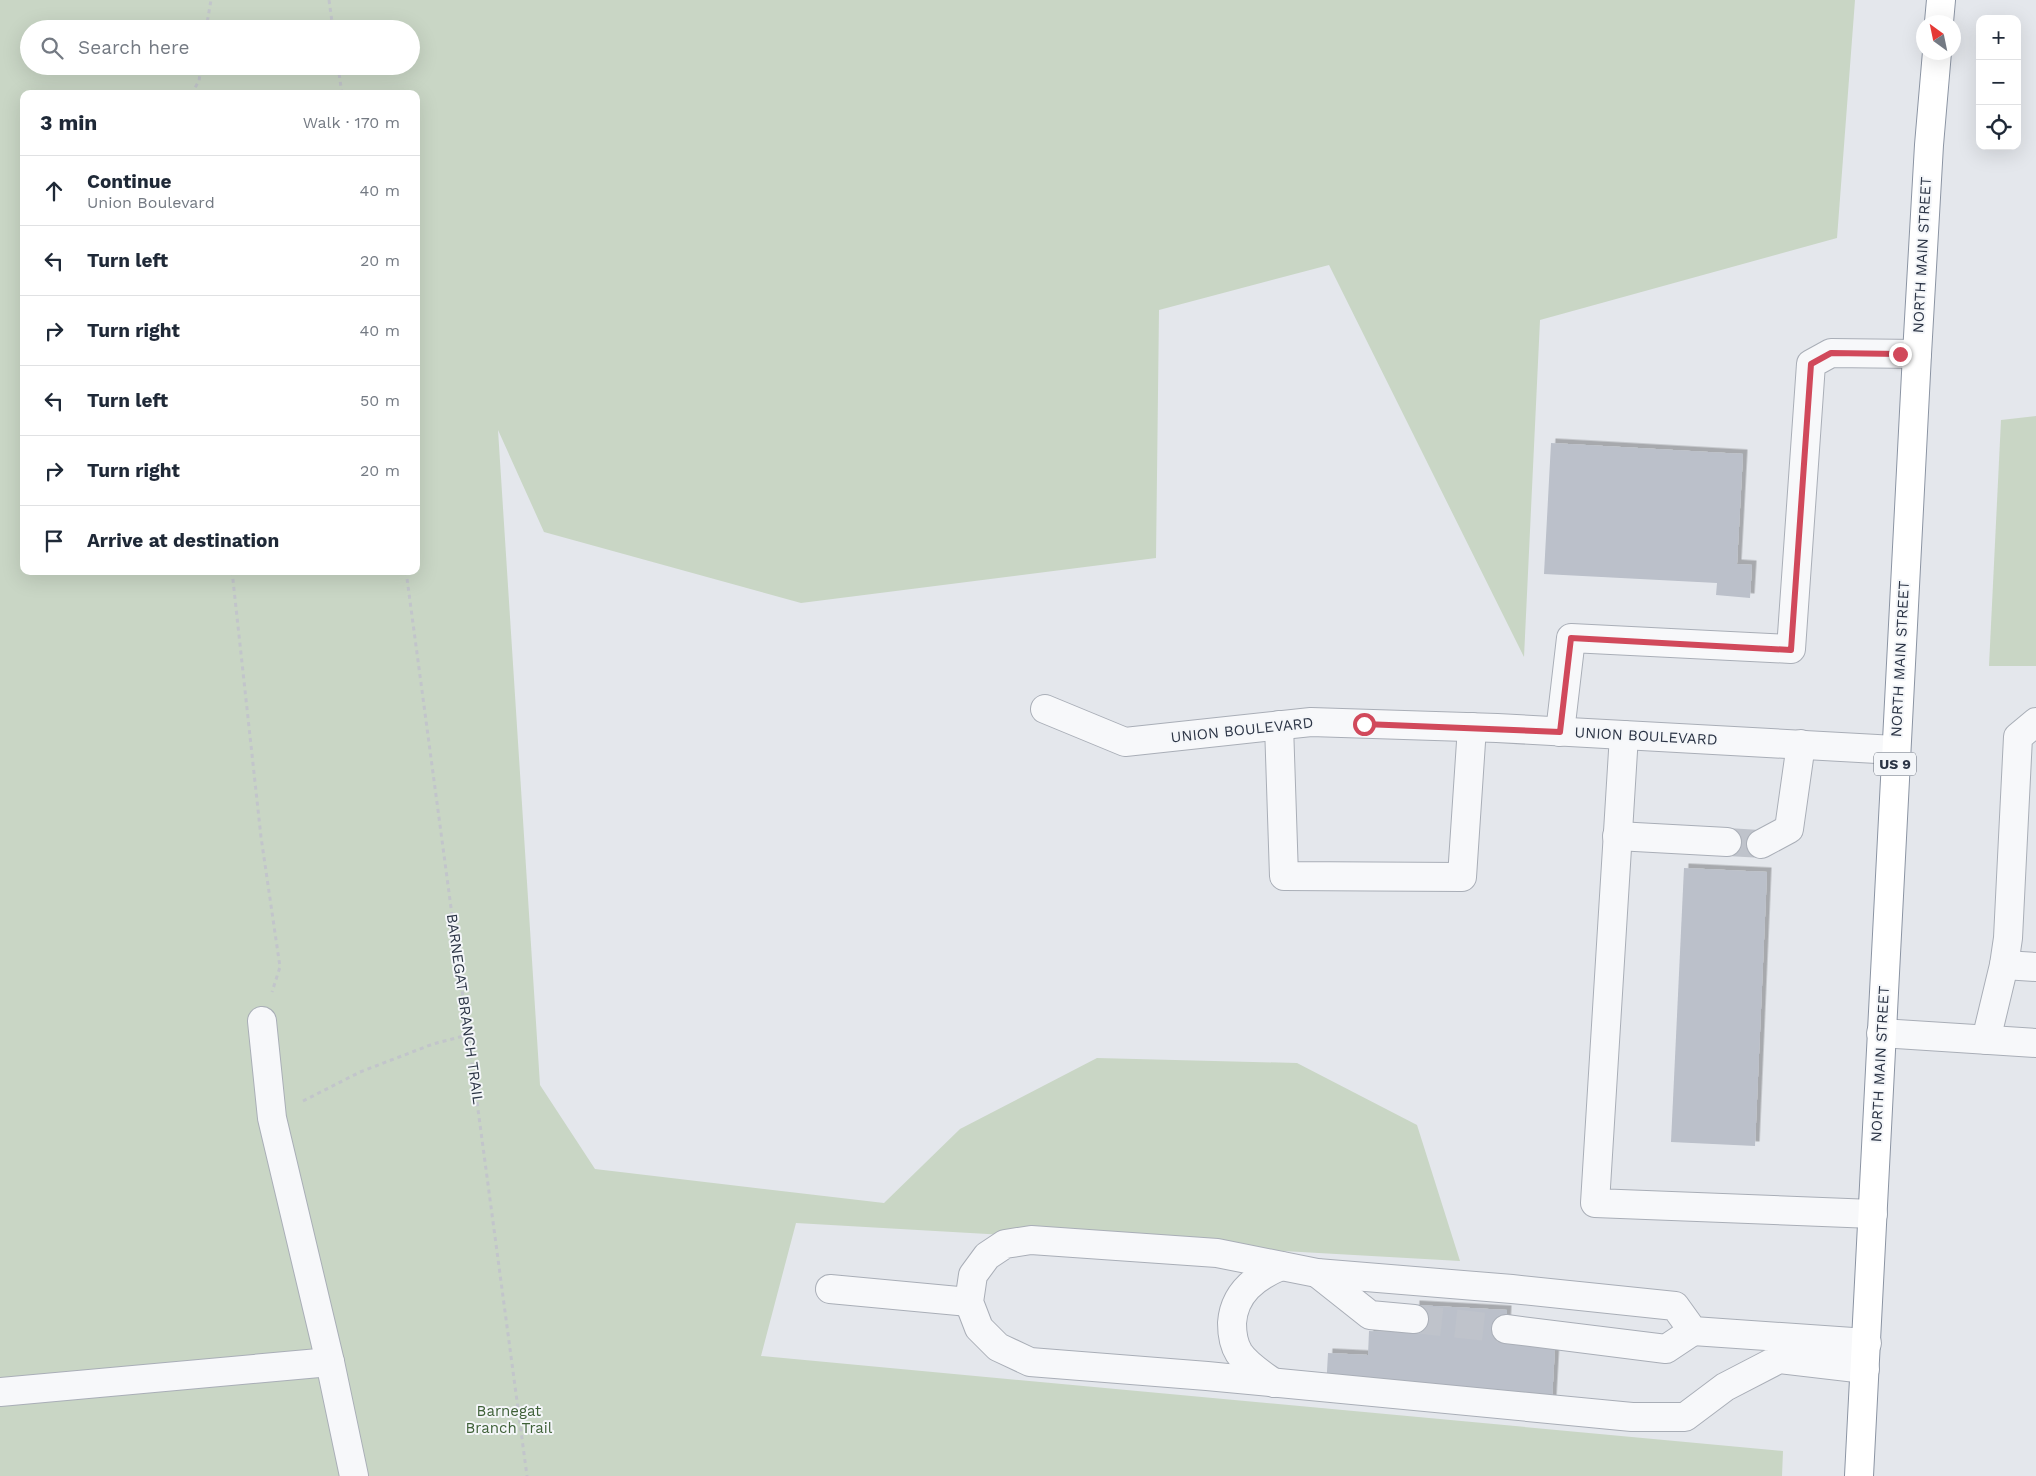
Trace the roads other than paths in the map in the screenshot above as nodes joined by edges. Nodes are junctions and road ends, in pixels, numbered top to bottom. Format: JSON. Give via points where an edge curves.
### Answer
{"nodes":[{"id":1,"x":1941,"y":0,"type":"edge"},
{"id":2,"x":1940,"y":15,"type":"edge"},
{"id":3,"x":1935,"y":60,"type":"edge"},
{"id":4,"x":1917,"y":354,"type":"junction"},
{"id":5,"x":1045,"y":709,"type":"dead end"},
{"id":6,"x":2036,"y":722,"type":"edge"},
{"id":7,"x":1278,"y":725,"type":"junction"},
{"id":8,"x":1472,"y":727,"type":"junction"},
{"id":9,"x":1560,"y":732,"type":"junction"},
{"id":10,"x":1624,"y":735,"type":"junction"},
{"id":11,"x":1801,"y":744,"type":"junction"},
{"id":12,"x":1896,"y":750,"type":"junction"},
{"id":13,"x":1617,"y":836,"type":"junction"},
{"id":14,"x":1727,"y":842,"type":"tunnel mouth"},
{"id":15,"x":1761,"y":844,"type":"tunnel mouth"},
{"id":16,"x":2004,"y":965,"type":"junction"},
{"id":17,"x":2036,"y":967,"type":"edge"},
{"id":18,"x":262,"y":1021,"type":"road end"},
{"id":19,"x":1881,"y":1034,"type":"junction"},
{"id":20,"x":1986,"y":1040,"type":"junction"},
{"id":21,"x":2036,"y":1043,"type":"edge"},
{"id":22,"x":1873,"y":1214,"type":"junction"},
{"id":23,"x":1282,"y":1266,"type":"junction"},
{"id":24,"x":1317,"y":1273,"type":"junction"},
{"id":25,"x":830,"y":1289,"type":"dead end"},
{"id":26,"x":969,"y":1302,"type":"junction"},
{"id":27,"x":1414,"y":1319,"type":"tunnel mouth"},
{"id":28,"x":1506,"y":1329,"type":"tunnel mouth"},
{"id":29,"x":1693,"y":1331,"type":"junction"},
{"id":30,"x":1867,"y":1342,"type":"junction"},
{"id":31,"x":330,"y":1362,"type":"junction"},
{"id":32,"x":1865,"y":1369,"type":"junction"},
{"id":33,"x":1274,"y":1383,"type":"junction"},
{"id":34,"x":0,"y":1392,"type":"edge"},
{"id":35,"x":354,"y":1476,"type":"edge"},
{"id":36,"x":1859,"y":1476,"type":"edge"}],
"edges":[{"from":1,"to":2,"type":"highway"},
{"from":3,"to":4,"type":"highway","name":"NORTH MAIN STREET","number":"US 9"},
{"from":4,"to":9,"type":"street","via":[[1831,353],[1811,364],[1791,650],[1571,638]]},
{"from":4,"to":12,"type":"highway","name":"NORTH MAIN STREET","number":"US 9"},
{"from":5,"to":7,"type":"street","name":"UNION BOULEVARD","via":[[1125,742]]},
{"from":6,"to":16,"type":"street","via":[[2018,737]]},
{"from":7,"to":8,"type":"street","name":"UNION BOULEVARD","via":[[1311,722]]},
{"from":7,"to":8,"type":"street","via":[[1284,876],[1462,877]]},
{"from":8,"to":9,"type":"street","name":"UNION BOULEVARD"},
{"from":9,"to":10,"type":"street","name":"UNION BOULEVARD"},
{"from":10,"to":11,"type":"street","name":"UNION BOULEVARD"},
{"from":10,"to":13,"type":"street"},
{"from":11,"to":12,"type":"street","name":"UNION BOULEVARD"},
{"from":11,"to":15,"type":"street","via":[[1789,829]]},
{"from":12,"to":19,"type":"highway","name":"NORTH MAIN STREET","number":"US 9"},
{"from":13,"to":14,"type":"street"},
{"from":13,"to":22,"type":"street","via":[[1595,1203]]},
{"from":16,"to":17,"type":"street"},
{"from":16,"to":20,"type":"street"},
{"from":18,"to":31,"type":"street","via":[[272,1118]]},
{"from":19,"to":20,"type":"street"},
{"from":19,"to":22,"type":"highway","name":"NORTH MAIN STREET","number":"US 9"},
{"from":20,"to":21,"type":"street"},
{"from":22,"to":30,"type":"highway","name":"NORTH MAIN STREET","number":"US 9"},
{"from":23,"to":24,"type":"street"},
{"from":23,"to":26,"type":"street","via":[[1218,1253],[1031,1240],[1005,1244],[987,1256],[973,1276]]},
{"from":23,"to":33,"type":"street","via":[[1264,1273],[1242,1291],[1233,1310],[1232,1332],[1239,1353]]},
{"from":24,"to":27,"type":"street","via":[[1370,1315]]},
{"from":24,"to":29,"type":"street","via":[[1675,1306]]},
{"from":25,"to":26,"type":"street"},
{"from":26,"to":33,"type":"street","via":[[979,1328],[998,1347],[1030,1362]]},
{"from":28,"to":29,"type":"street","via":[[1666,1349]]},
{"from":29,"to":30,"type":"street"},
{"from":30,"to":32,"type":"highway","name":"NORTH MAIN STREET","number":"US 9"},
{"from":31,"to":34,"type":"street"},
{"from":31,"to":35,"type":"street"},
{"from":32,"to":33,"type":"street","via":[[1779,1359],[1726,1387],[1686,1417],[1632,1417]]},
{"from":32,"to":36,"type":"highway","name":"NORTH MAIN STREET","number":"US 9"}]}
